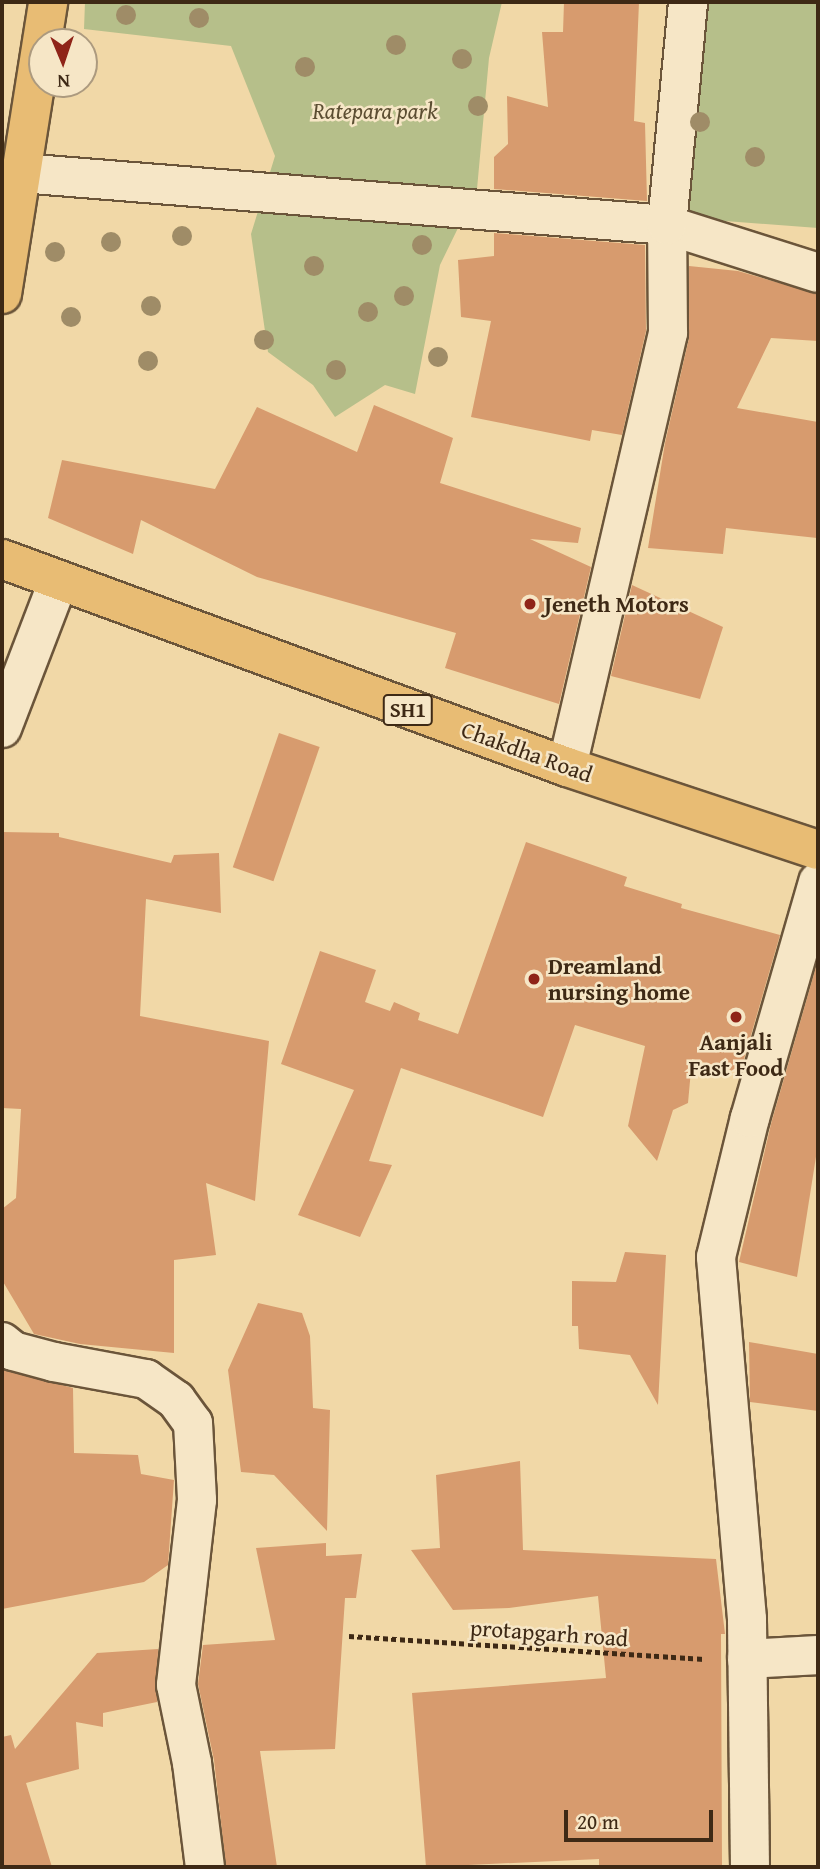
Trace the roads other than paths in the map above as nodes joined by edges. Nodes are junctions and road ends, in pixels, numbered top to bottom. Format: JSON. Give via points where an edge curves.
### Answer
{"nodes":[{"id":1,"x":48,"y":2,"type":"edge"},
{"id":2,"x":688,"y":2,"type":"edge"},
{"id":3,"x":21,"y":173,"type":"junction"},
{"id":4,"x":667,"y":225,"type":"junction"},
{"id":5,"x":818,"y":273,"type":"edge"},
{"id":6,"x":2,"y":294,"type":"edge"},
{"id":7,"x":2,"y":559,"type":"edge"},
{"id":8,"x":58,"y":582,"type":"junction"},
{"id":9,"x":2,"y":728,"type":"edge"},
{"id":10,"x":567,"y":767,"type":"junction"},
{"id":11,"x":818,"y":850,"type":"edge"},
{"id":12,"x":818,"y":882,"type":"edge"},
{"id":13,"x":2,"y":1342,"type":"edge"},
{"id":14,"x":818,"y":1655,"type":"edge"},
{"id":15,"x":747,"y":1659,"type":"junction"},
{"id":16,"x":205,"y":1867,"type":"edge"},
{"id":17,"x":750,"y":1867,"type":"edge"}],
"edges":[{"from":1,"to":3,"type":"main road"},
{"from":2,"to":4,"type":"street"},
{"from":3,"to":4,"type":"street"},
{"from":3,"to":6,"type":"main road"},
{"from":4,"to":5,"type":"street"},
{"from":4,"to":10,"type":"street","via":[[667,333],[661,373]]},
{"from":7,"to":8,"type":"main road","name":"Chakdha Road","number":"SH1"},
{"from":8,"to":9,"type":"street"},
{"from":8,"to":10,"type":"main road","name":"Chakdha Road","number":"SH1"},
{"from":10,"to":11,"type":"main road","name":"Chakdha Road","number":"SH1"},
{"from":12,"to":15,"type":"street","via":[[750,1118],[716,1256]]},
{"from":13,"to":16,"type":"street","via":[[13,1351],[54,1362],[146,1379],[176,1400],[193,1423],[197,1500],[176,1685],[192,1763]]},
{"from":14,"to":15,"type":"street"},
{"from":15,"to":17,"type":"street"}]}
